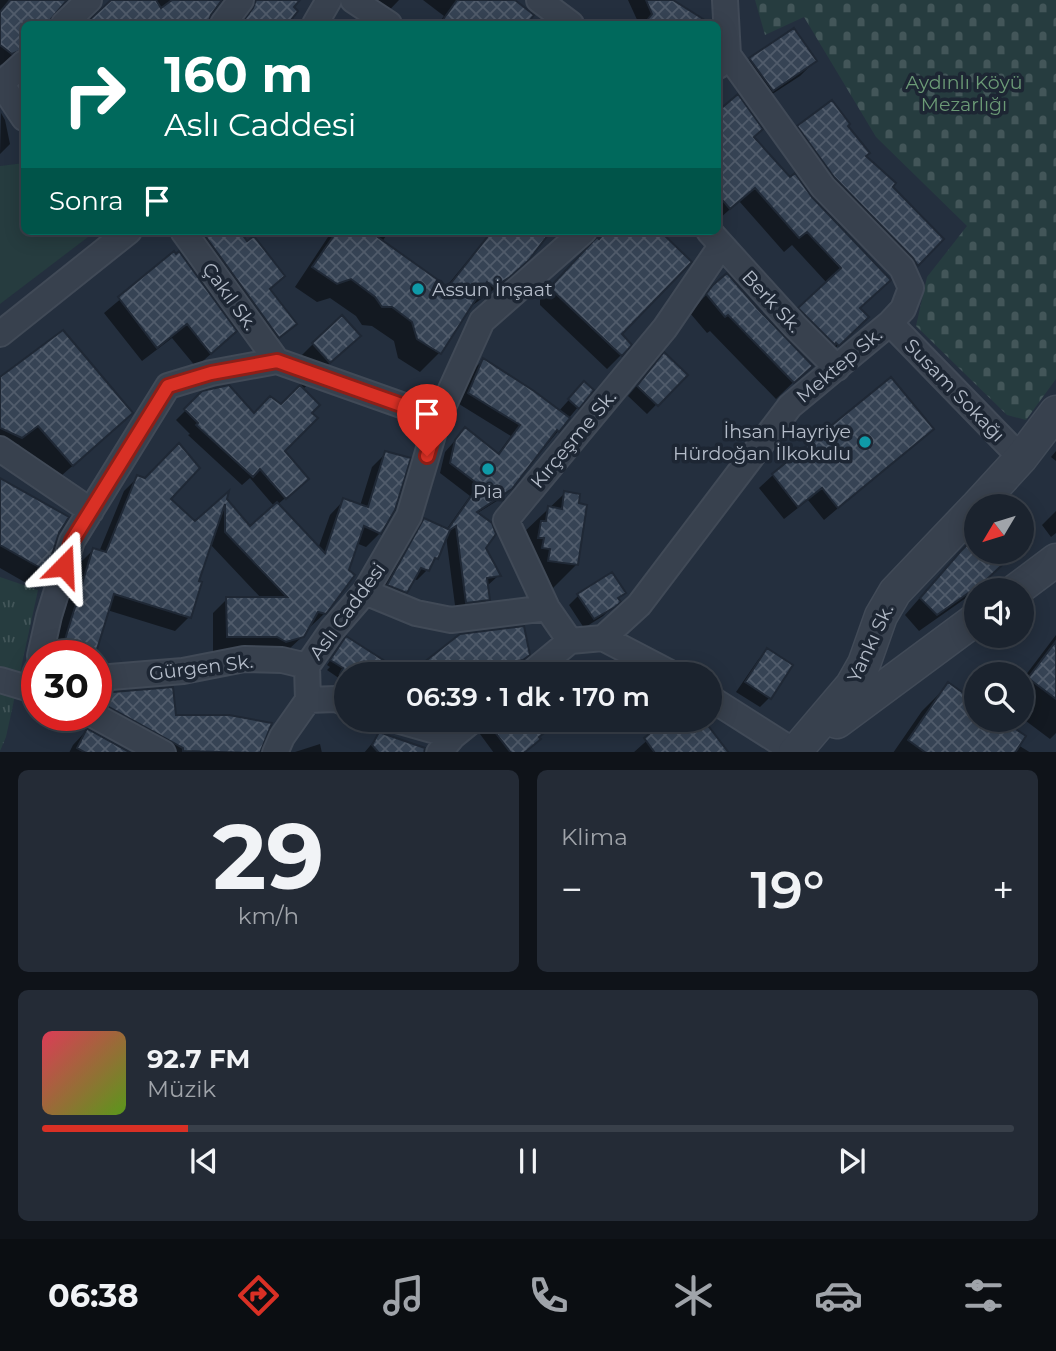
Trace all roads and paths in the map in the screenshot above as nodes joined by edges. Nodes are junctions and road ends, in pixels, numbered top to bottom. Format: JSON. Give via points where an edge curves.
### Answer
{"nodes":[{"id":1,"x":89,"y":0,"type":"edge"},
{"id":2,"x":241,"y":0,"type":"edge"},
{"id":3,"x":330,"y":0,"type":"edge"},
{"id":4,"x":353,"y":0,"type":"edge"},
{"id":5,"x":539,"y":0,"type":"edge"},
{"id":6,"x":725,"y":0,"type":"edge"},
{"id":7,"x":67,"y":21,"type":"edge"},
{"id":8,"x":225,"y":21,"type":"edge"},
{"id":9,"x":317,"y":21,"type":"edge"},
{"id":10,"x":384,"y":21,"type":"edge"},
{"id":11,"x":565,"y":21,"type":"edge"},
{"id":12,"x":723,"y":61,"type":"edge"},
{"id":13,"x":21,"y":66,"type":"edge"},
{"id":14,"x":1,"y":84,"type":"edge"},
{"id":15,"x":21,"y":114,"type":"edge"},
{"id":16,"x":124,"y":235,"type":"edge"},
{"id":17,"x":186,"y":235,"type":"edge"},
{"id":18,"x":579,"y":235,"type":"edge"},
{"id":19,"x":715,"y":239,"type":"edge"},
{"id":20,"x":890,"y":323,"type":"junction"},
{"id":21,"x":0,"y":334,"type":"edge"},
{"id":22,"x":277,"y":361,"type":"junction"},
{"id":23,"x":837,"y":368,"type":"junction"},
{"id":24,"x":1056,"y":412,"type":"edge"},
{"id":25,"x":438,"y":418,"type":"junction"},
{"id":26,"x":0,"y":449,"type":"edge"},
{"id":27,"x":1021,"y":458,"type":"junction"},
{"id":28,"x":988,"y":494,"type":"edge"},
{"id":29,"x":91,"y":511,"type":"junction"},
{"id":30,"x":964,"y":520,"type":"edge"},
{"id":31,"x":1056,"y":560,"type":"edge"},
{"id":32,"x":1032,"y":578,"type":"edge"},
{"id":33,"x":365,"y":592,"type":"junction"},
{"id":34,"x":547,"y":608,"type":"junction"},
{"id":35,"x":964,"y":628,"type":"edge"},
{"id":36,"x":603,"y":638,"type":"junction"},
{"id":37,"x":44,"y":640,"type":"edge"},
{"id":38,"x":570,"y":641,"type":"junction"},
{"id":39,"x":545,"y":662,"type":"edge"},
{"id":40,"x":649,"y":662,"type":"edge"},
{"id":41,"x":307,"y":666,"type":"junction"},
{"id":42,"x":112,"y":677,"type":"edge"},
{"id":43,"x":0,"y":680,"type":"edge"},
{"id":44,"x":21,"y":682,"type":"edge"},
{"id":45,"x":334,"y":699,"type":"edge"},
{"id":46,"x":307,"y":700,"type":"junction"},
{"id":47,"x":722,"y":706,"type":"edge"},
{"id":48,"x":112,"y":725,"type":"edge"},
{"id":49,"x":421,"y":732,"type":"edge"},
{"id":50,"x":459,"y":732,"type":"edge"},
{"id":51,"x":446,"y":744,"type":"edge"},
{"id":52,"x":163,"y":752,"type":"edge"},
{"id":53,"x":275,"y":752,"type":"edge"},
{"id":54,"x":795,"y":752,"type":"edge"}],
"edges":[{"from":1,"to":7,"type":"street"},
{"from":2,"to":8,"type":"street"},
{"from":3,"to":9,"type":"street"},
{"from":4,"to":10,"type":"street"},
{"from":5,"to":11,"type":"street"},
{"from":6,"to":12,"type":"street"},
{"from":12,"to":20,"type":"street","name":"Mektep Sk.","via":[[823,187],[902,268],[911,288],[903,309]]},
{"from":13,"to":14,"type":"street"},
{"from":14,"to":15,"type":"street"},
{"from":16,"to":21,"type":"street"},
{"from":17,"to":22,"type":"street","name":"Çakıl Sk."},
{"from":18,"to":25,"type":"street","name":"Aslı Caddesi","via":[[482,321]]},
{"from":19,"to":23,"type":"street","name":"Berk Sk."},
{"from":19,"to":34,"type":"street","name":"Kırçeşme Sk.","via":[[665,328],[506,520]]},
{"from":20,"to":23,"type":"street","name":"Mektep Sk."},
{"from":20,"to":27,"type":"street","name":"Susam Sokağı"},
{"from":22,"to":25,"type":"street"},
{"from":22,"to":29,"type":"street","via":[[168,386]]},
{"from":23,"to":36,"type":"street","name":"Mektep Sk.","via":[[790,406],[639,605]]},
{"from":24,"to":27,"type":"street","name":"Yankı Sk."},
{"from":25,"to":33,"type":"street","name":"Aslı Caddesi","via":[[409,516]]},
{"from":26,"to":29,"type":"street"},
{"from":27,"to":28,"type":"street","name":"Yankı Sk."},
{"from":29,"to":37,"type":"street","via":[[72,541]]},
{"from":30,"to":54,"type":"street","name":"Yankı Sk.","via":[[895,592],[852,685]]},
{"from":31,"to":32,"type":"street"},
{"from":33,"to":34,"type":"street","via":[[416,613],[451,620]]},
{"from":33,"to":41,"type":"street","name":"Aslı Caddesi"},
{"from":34,"to":38,"type":"street","name":"Kırçeşme Sk."},
{"from":35,"to":54,"type":"street"},
{"from":36,"to":38,"type":"street"},
{"from":36,"to":40,"type":"street"},
{"from":38,"to":39,"type":"street"},
{"from":41,"to":42,"type":"street","name":"Gürgen Sk.","via":[[244,659],[183,671]]},
{"from":41,"to":46,"type":"street","name":"Aslı Caddesi"},
{"from":43,"to":44,"type":"street"},
{"from":45,"to":46,"type":"street"},
{"from":46,"to":53,"type":"street"},
{"from":47,"to":54,"type":"street"},
{"from":48,"to":52,"type":"street"},
{"from":49,"to":51,"type":"street"},
{"from":50,"to":51,"type":"street"}]}
